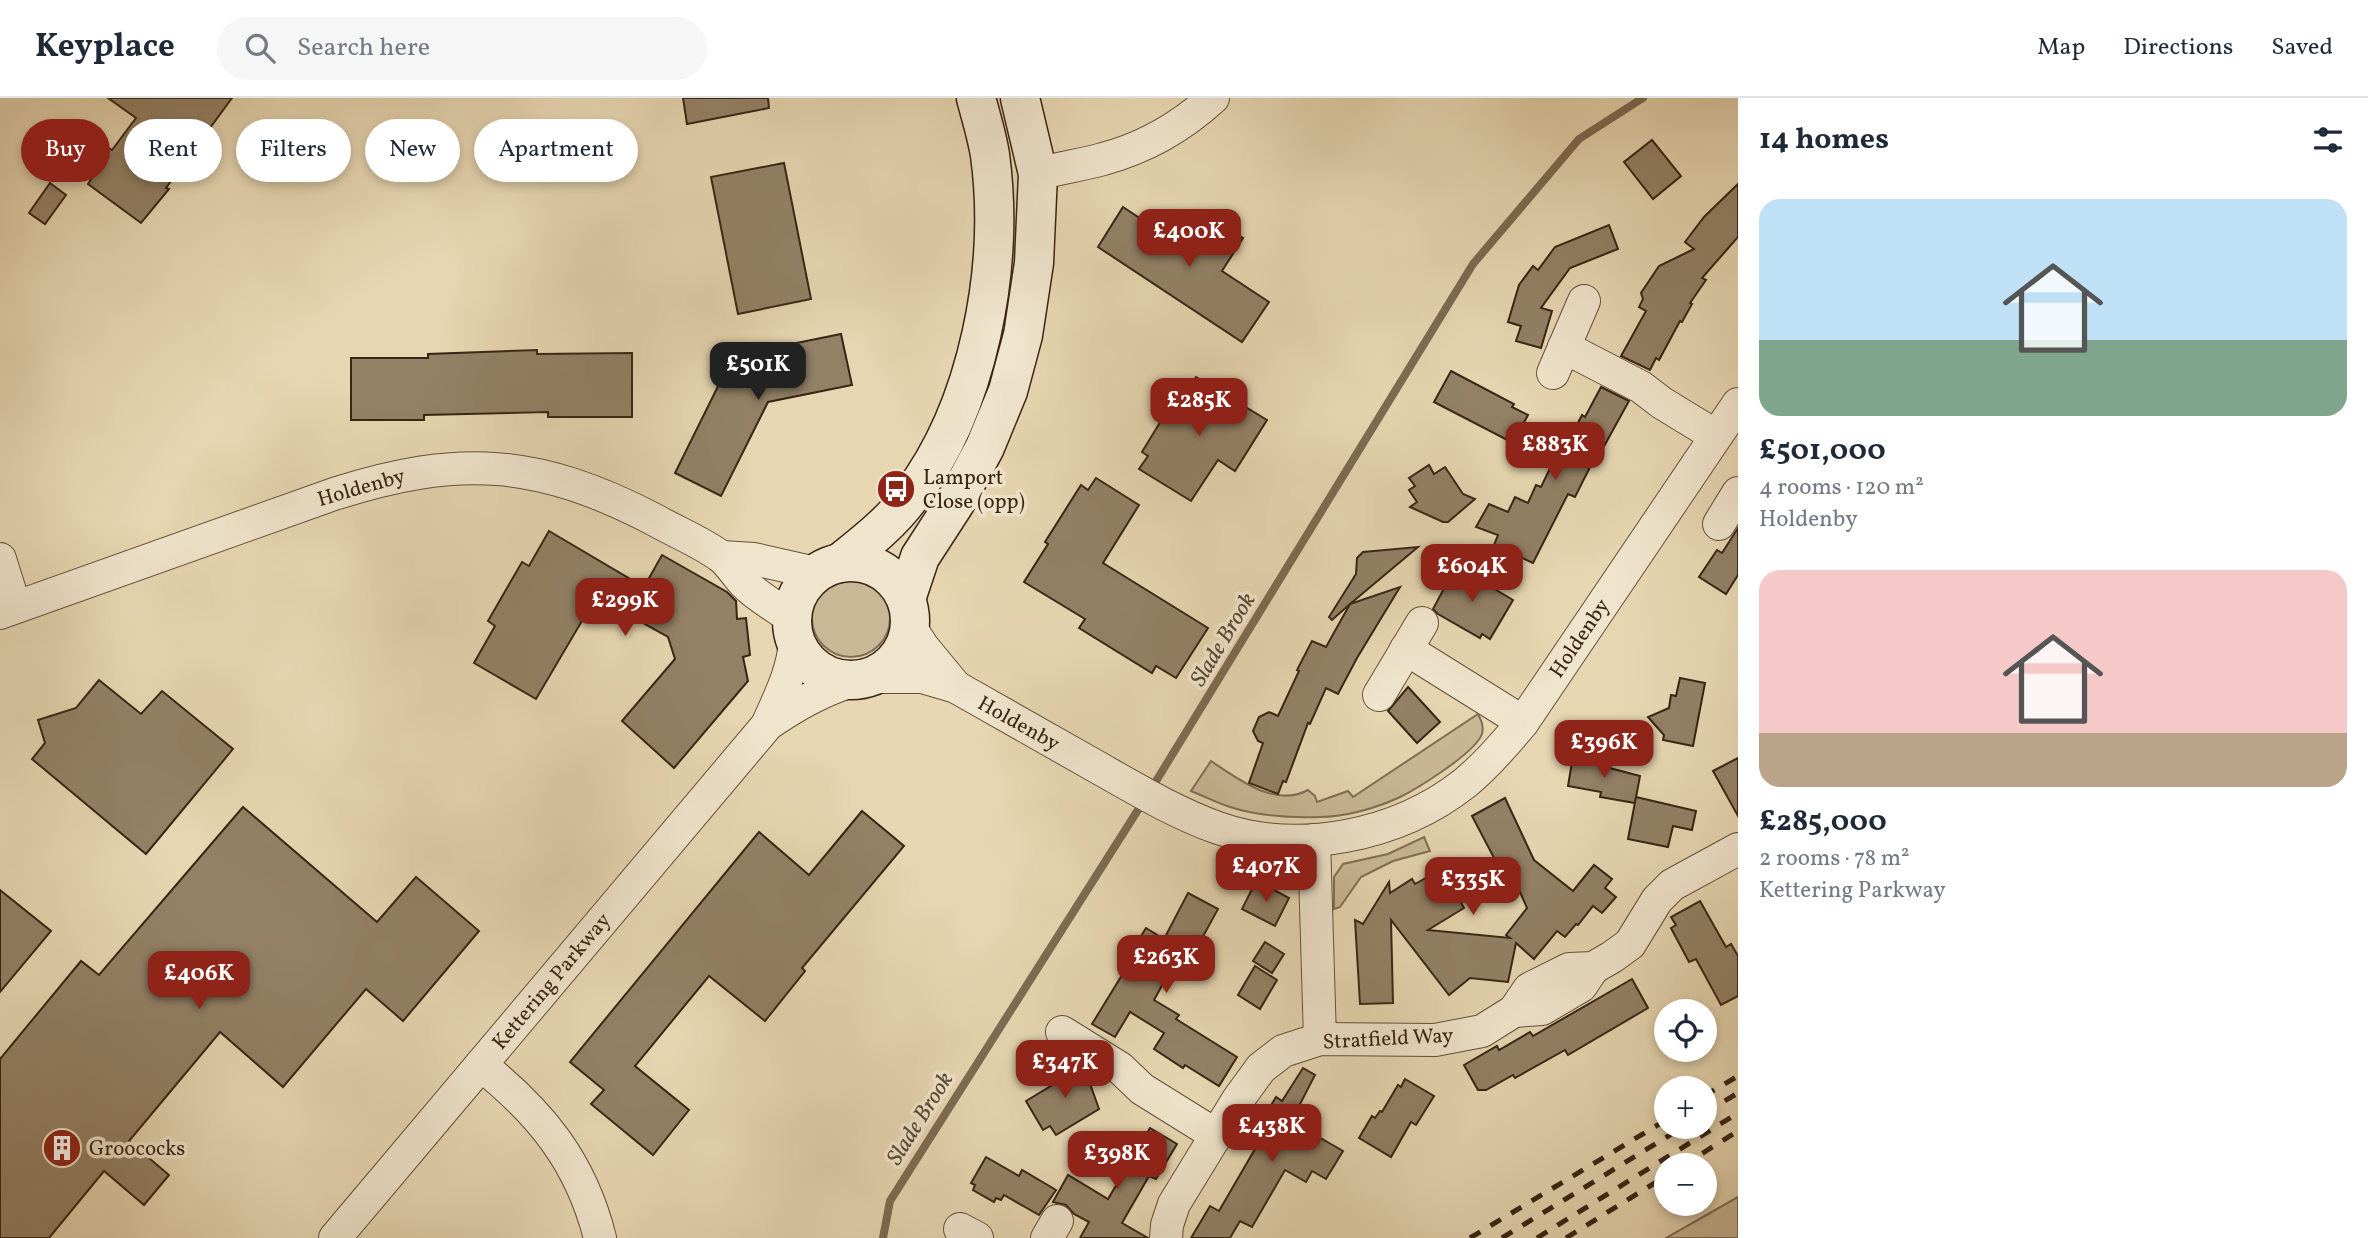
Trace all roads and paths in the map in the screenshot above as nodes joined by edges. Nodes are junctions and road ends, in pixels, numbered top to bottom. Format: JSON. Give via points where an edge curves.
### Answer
{"nodes":[{"id":1,"x":976,"y":98,"type":"edge"},
{"id":2,"x":1020,"y":98,"type":"edge"},
{"id":3,"x":1213,"y":98,"type":"edge"},
{"id":4,"x":1038,"y":174,"type":"junction"},
{"id":5,"x":1584,"y":301,"type":"dead end"},
{"id":6,"x":1738,"y":404,"type":"edge"},
{"id":7,"x":1716,"y":436,"type":"junction"},
{"id":8,"x":1738,"y":494,"type":"edge"},
{"id":9,"x":1719,"y":524,"type":"dead end"},
{"id":10,"x":722,"y":557,"type":"junction"},
{"id":11,"x":0,"y":559,"type":"edge"},
{"id":12,"x":828,"y":568,"type":"junction"},
{"id":13,"x":8,"y":610,"type":"edge"},
{"id":14,"x":908,"y":613,"type":"junction"},
{"id":15,"x":793,"y":629,"type":"junction"},
{"id":16,"x":862,"y":679,"type":"junction"},
{"id":17,"x":956,"y":687,"type":"junction"},
{"id":18,"x":1379,"y":695,"type":"dead end"},
{"id":19,"x":1523,"y":722,"type":"junction"},
{"id":20,"x":768,"y":724,"type":"junction"},
{"id":21,"x":1314,"y":840,"type":"junction"},
{"id":22,"x":1738,"y":849,"type":"edge"},
{"id":23,"x":1062,"y":1032,"type":"dead end"},
{"id":24,"x":1320,"y":1039,"type":"junction"},
{"id":25,"x":481,"y":1065,"type":"junction"},
{"id":26,"x":1216,"y":1135,"type":"junction"},
{"id":27,"x":335,"y":1238,"type":"edge"},
{"id":28,"x":600,"y":1238,"type":"edge"},
{"id":29,"x":1166,"y":1238,"type":"edge"}],
"edges":[{"from":1,"to":12,"type":"street","via":[[990,155],[995,227],[987,314],[967,386],[939,452],[910,497],[874,536]]},
{"from":2,"to":4,"type":"street"},
{"from":3,"to":4,"type":"street","via":[[1158,139],[1104,159]]},
{"from":4,"to":14,"type":"street","via":[[1034,263],[1023,335],[1008,391],[985,447],[920,557]]},
{"from":5,"to":7,"type":"street","via":[[1558,360],[1641,387]]},
{"from":6,"to":7,"type":"street","name":"Holdenby"},
{"from":7,"to":19,"type":"street","name":"Holdenby"},
{"from":8,"to":9,"type":"street"},
{"from":10,"to":12,"type":"street","name":"Holdenby"},
{"from":10,"to":13,"type":"street","name":"Holdenby","via":[[573,483],[498,468],[456,467],[345,490]]},
{"from":10,"to":15,"type":"street","name":"Holdenby"},
{"from":11,"to":13,"type":"street"},
{"from":12,"to":14,"type":"street","via":[[860,562],[880,569],[896,582]]},
{"from":12,"to":15,"type":"street","via":[[804,585],[795,601]]},
{"from":14,"to":16,"type":"street","via":[[906,643],[898,658]]},
{"from":14,"to":17,"type":"street","name":"Holdenby","via":[[923,648]]},
{"from":15,"to":16,"type":"street","via":[[804,657],[817,670],[833,678]]},
{"from":15,"to":20,"type":"street","name":"Kettering Parkway","via":[[794,658]]},
{"from":16,"to":17,"type":"street","name":"Holdenby","via":[[922,677]]},
{"from":16,"to":20,"type":"street","name":"Kettering Parkway","via":[[827,688]]},
{"from":17,"to":21,"type":"street","name":"Holdenby","via":[[1123,782],[1218,828],[1258,838]]},
{"from":18,"to":19,"type":"street","via":[[1414,636]]},
{"from":19,"to":21,"type":"street","name":"Holdenby","via":[[1464,784],[1418,813],[1369,831]]},
{"from":20,"to":25,"type":"street","name":"Kettering Parkway"},
{"from":21,"to":24,"type":"street"},
{"from":22,"to":24,"type":"street","name":"Stratfield Way","via":[[1672,886],[1657,900],[1630,944],[1592,968],[1569,969],[1528,989],[1514,1011],[1482,1031],[1435,1040]]},
{"from":23,"to":26,"type":"street"},
{"from":24,"to":26,"type":"street","name":"Stratfield Way","via":[[1283,1051],[1261,1068]]},
{"from":25,"to":27,"type":"street","name":"Kettering Parkway"},
{"from":25,"to":28,"type":"street","via":[[514,1092],[559,1142],[579,1175]]},
{"from":26,"to":29,"type":"street","name":"Stratfield Way","via":[[1174,1204]]}]}
